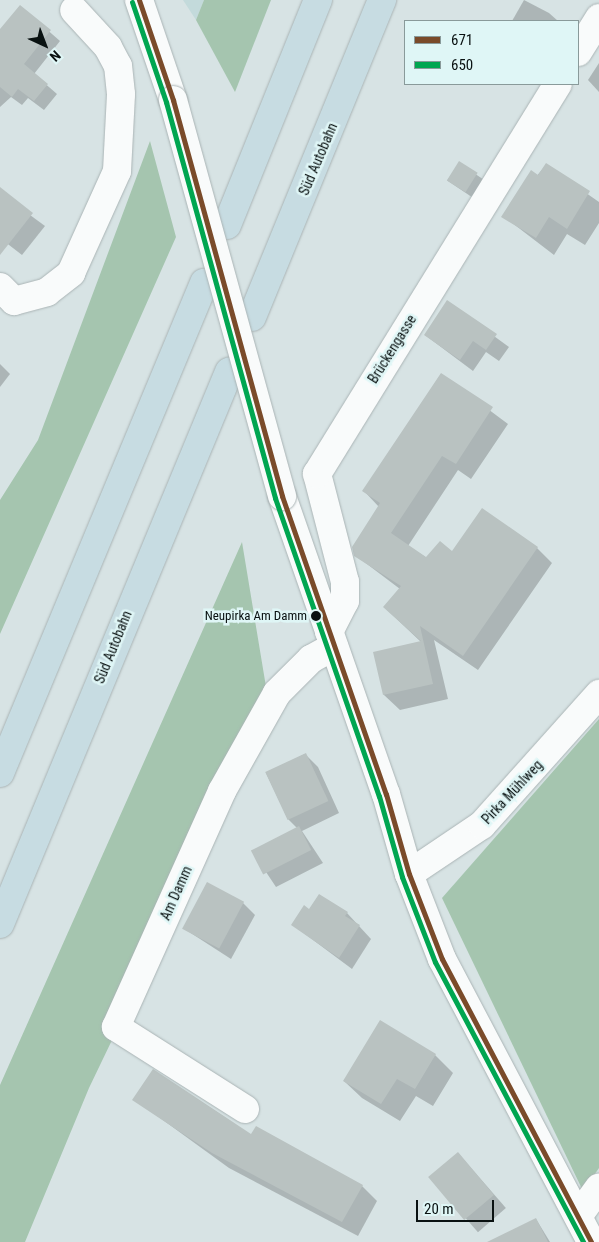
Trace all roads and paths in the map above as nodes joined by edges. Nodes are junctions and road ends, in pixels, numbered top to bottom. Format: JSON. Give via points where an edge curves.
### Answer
{"nodes":[{"id":1,"x":139,"y":0,"type":"edge"},
{"id":2,"x":318,"y":0,"type":"edge"},
{"id":3,"x":382,"y":0,"type":"edge"},
{"id":4,"x":74,"y":3,"type":"edge"},
{"id":5,"x":599,"y":18,"type":"edge"},
{"id":6,"x":579,"y":50,"type":"edge"},
{"id":7,"x":557,"y":85,"type":"edge"},
{"id":8,"x":227,"y":225,"type":"dead end"},
{"id":9,"x":204,"y":283,"type":"dead end"},
{"id":10,"x":0,"y":287,"type":"edge"},
{"id":11,"x":252,"y":317,"type":"dead end"},
{"id":12,"x":229,"y":372,"type":"dead end"},
{"id":13,"x":332,"y":639,"type":"junction"},
{"id":14,"x":599,"y":694,"type":"edge"},
{"id":15,"x":0,"y":773,"type":"edge"},
{"id":16,"x":409,"y":874,"type":"junction"},
{"id":17,"x":0,"y":924,"type":"edge"},
{"id":18,"x":245,"y":1109,"type":"dead end"},
{"id":19,"x":599,"y":1187,"type":"edge"},
{"id":20,"x":580,"y":1215,"type":"junction"},
{"id":21,"x":591,"y":1242,"type":"edge"}],
"edges":[{"from":1,"to":13,"type":"street","bridge":true,"via":[[174,100],[282,496]]},
{"from":2,"to":8,"type":"highway"},
{"from":3,"to":11,"type":"highway","name":"Süd Autobahn"},
{"from":4,"to":10,"type":"street","via":[[108,47],[118,66],[122,94],[117,171],[71,273],[47,292],[14,301]]},
{"from":5,"to":6,"type":"street"},
{"from":7,"to":13,"type":"street","name":"Brückengasse","via":[[317,474],[345,582],[345,601]]},
{"from":9,"to":15,"type":"highway"},
{"from":12,"to":17,"type":"highway","name":"Süd Autobahn"},
{"from":13,"to":16,"type":"street"},
{"from":13,"to":18,"type":"street","name":"Am Damm","via":[[276,693],[222,791],[116,1027]]},
{"from":14,"to":16,"type":"street","name":"Pirka Mühlweg","via":[[482,825]]},
{"from":16,"to":20,"type":"street","via":[[442,959]]},
{"from":19,"to":20,"type":"street"},
{"from":20,"to":21,"type":"street"}]}
